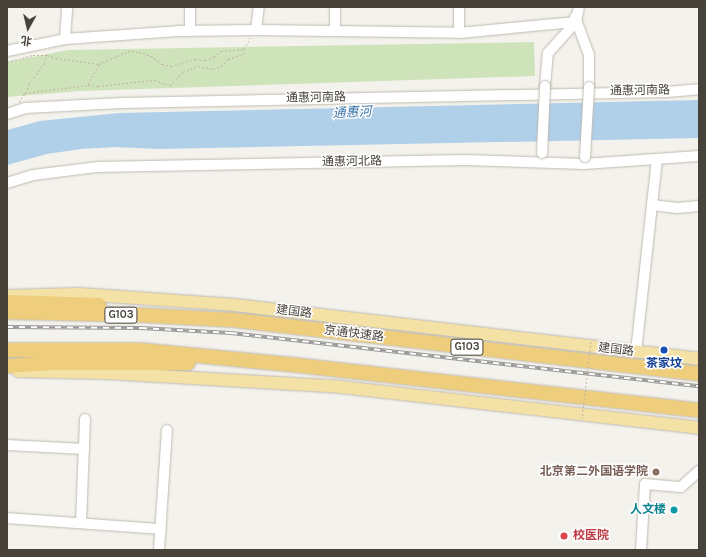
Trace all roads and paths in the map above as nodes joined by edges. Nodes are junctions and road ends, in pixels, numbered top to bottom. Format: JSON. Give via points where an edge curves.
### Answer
{"nodes":[{"id":1,"x":67,"y":7,"type":"edge"},
{"id":2,"x":190,"y":7,"type":"edge"},
{"id":3,"x":260,"y":7,"type":"edge"},
{"id":4,"x":335,"y":7,"type":"edge"},
{"id":5,"x":459,"y":7,"type":"edge"},
{"id":6,"x":572,"y":7,"type":"edge"},
{"id":7,"x":579,"y":7,"type":"edge"},
{"id":8,"x":576,"y":22,"type":"junction"},
{"id":9,"x":254,"y":30,"type":"junction"},
{"id":10,"x":190,"y":31,"type":"junction"},
{"id":11,"x":334,"y":31,"type":"junction"},
{"id":12,"x":459,"y":33,"type":"junction"},
{"id":13,"x":65,"y":39,"type":"junction"},
{"id":14,"x":244,"y":49,"type":"junction"},
{"id":15,"x":7,"y":51,"type":"edge"},
{"id":16,"x":47,"y":55,"type":"junction"},
{"id":17,"x":7,"y":62,"type":"edge"},
{"id":18,"x":99,"y":64,"type":"junction"},
{"id":19,"x":88,"y":85,"type":"junction"},
{"id":20,"x":699,"y":89,"type":"edge"},
{"id":21,"x":25,"y":93,"type":"junction"},
{"id":22,"x":12,"y":113,"type":"edge"},
{"id":23,"x":699,"y":156,"type":"edge"},
{"id":24,"x":542,"y":158,"type":"junction"},
{"id":25,"x":657,"y":159,"type":"junction"},
{"id":26,"x":584,"y":161,"type":"junction"},
{"id":27,"x":7,"y":183,"type":"edge"},
{"id":28,"x":652,"y":205,"type":"junction"},
{"id":29,"x":699,"y":206,"type":"edge"},
{"id":30,"x":7,"y":296,"type":"edge"},
{"id":31,"x":7,"y":302,"type":"edge"},
{"id":32,"x":7,"y":312,"type":"edge"},
{"id":33,"x":234,"y":320,"type":"junction"},
{"id":34,"x":591,"y":341,"type":"dead end"},
{"id":35,"x":7,"y":350,"type":"edge"},
{"id":36,"x":636,"y":352,"type":"junction"},
{"id":37,"x":699,"y":359,"type":"edge"},
{"id":38,"x":295,"y":365,"type":"junction"},
{"id":39,"x":7,"y":366,"type":"edge"},
{"id":40,"x":7,"y":370,"type":"edge"},
{"id":41,"x":699,"y":374,"type":"edge"},
{"id":42,"x":699,"y":410,"type":"edge"},
{"id":43,"x":85,"y":418,"type":"dead end"},
{"id":44,"x":582,"y":419,"type":"dead end"},
{"id":45,"x":699,"y":428,"type":"edge"},
{"id":46,"x":167,"y":430,"type":"dead end"},
{"id":47,"x":7,"y":445,"type":"edge"},
{"id":48,"x":84,"y":449,"type":"junction"},
{"id":49,"x":699,"y":471,"type":"edge"},
{"id":50,"x":7,"y":518,"type":"edge"},
{"id":51,"x":80,"y":523,"type":"junction"},
{"id":52,"x":160,"y":529,"type":"junction"},
{"id":53,"x":159,"y":550,"type":"edge"},
{"id":54,"x":642,"y":550,"type":"edge"}],
"edges":[{"from":1,"to":13,"type":"street"},
{"from":2,"to":10,"type":"street"},
{"from":3,"to":9,"type":"street"},
{"from":4,"to":11,"type":"street"},
{"from":5,"to":12,"type":"street"},
{"from":6,"to":8,"type":"street"},
{"from":7,"to":8,"type":"street"},
{"from":8,"to":12,"type":"street"},
{"from":8,"to":24,"type":"street","bridge":true,"via":[[548,53]]},
{"from":8,"to":26,"type":"street","bridge":true,"via":[[589,55]]},
{"from":9,"to":10,"type":"street"},
{"from":9,"to":11,"type":"street"},
{"from":9,"to":14,"type":"path"},
{"from":10,"to":13,"type":"street"},
{"from":11,"to":12,"type":"street"},
{"from":13,"to":15,"type":"street"},
{"from":14,"to":18,"type":"path","via":[[221,51],[205,60],[195,59],[171,66],[162,64],[151,56],[128,51]]},
{"from":14,"to":19,"type":"path","via":[[243,54],[228,58],[221,66],[213,69],[198,66],[183,72],[170,85],[154,80]]},
{"from":16,"to":17,"type":"path","via":[[33,55]]},
{"from":16,"to":18,"type":"path"},
{"from":16,"to":21,"type":"path"},
{"from":18,"to":19,"type":"path"},
{"from":19,"to":21,"type":"path"},
{"from":20,"to":22,"type":"street","name":"通惠河南路","via":[[122,103],[25,108]]},
{"from":21,"to":22,"type":"path"},
{"from":23,"to":25,"type":"street","name":"通惠河北路"},
{"from":24,"to":26,"type":"street","name":"通惠河北路"},
{"from":24,"to":27,"type":"street","name":"通惠河北路","via":[[97,167],[33,175]]},
{"from":25,"to":26,"type":"street","name":"通惠河北路"},
{"from":25,"to":28,"type":"street"},
{"from":28,"to":29,"type":"street","via":[[677,208]]},
{"from":28,"to":36,"type":"street"},
{"from":30,"to":36,"type":"main road","name":"建国路","via":[[79,294],[235,305]]},
{"from":31,"to":33,"type":"highway","via":[[149,308]]},
{"from":32,"to":33,"type":"highway","name":"京通快速路","number":"G103"},
{"from":33,"to":41,"type":"highway","name":"京通快速路","number":"G103"},
{"from":34,"to":44,"type":"path","bridge":true},
{"from":35,"to":38,"type":"highway","via":[[139,350]]},
{"from":36,"to":37,"type":"main road","name":"建国路"},
{"from":38,"to":39,"type":"highway","via":[[155,362]]},
{"from":38,"to":42,"type":"highway"},
{"from":40,"to":45,"type":"main road","via":[[108,373],[341,387]]},
{"from":43,"to":48,"type":"street"},
{"from":46,"to":52,"type":"street"},
{"from":47,"to":48,"type":"street"},
{"from":48,"to":51,"type":"street"},
{"from":49,"to":54,"type":"street","via":[[681,487],[645,484]]},
{"from":50,"to":51,"type":"street"},
{"from":51,"to":52,"type":"street"},
{"from":52,"to":53,"type":"street"}]}
